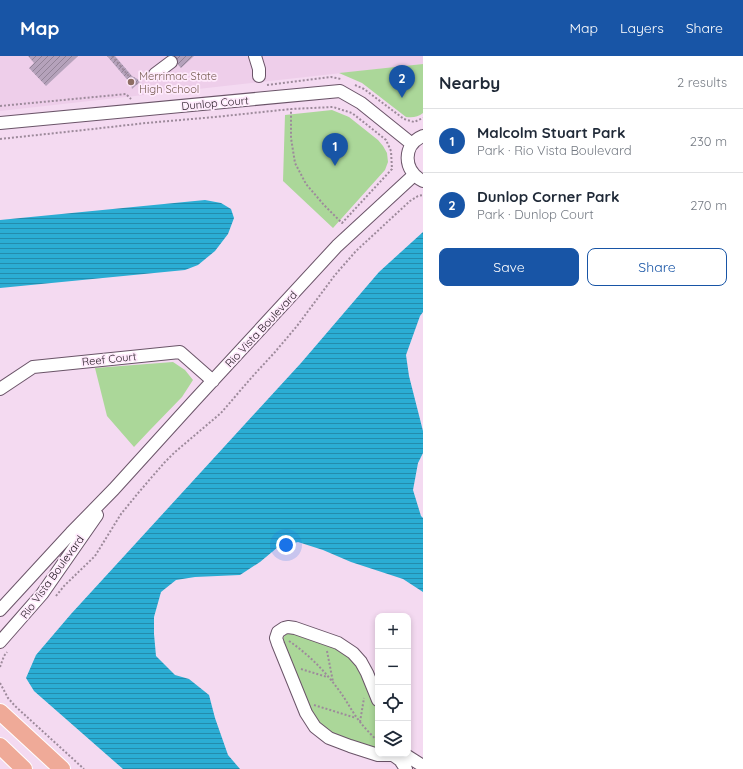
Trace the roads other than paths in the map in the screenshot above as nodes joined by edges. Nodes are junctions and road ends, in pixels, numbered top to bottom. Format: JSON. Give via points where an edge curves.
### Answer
{"nodes":[{"id":1,"x":255,"y":56,"type":"edge"},
{"id":2,"x":171,"y":62,"type":"dead end"},
{"id":3,"x":155,"y":74,"type":"dead end"},
{"id":4,"x":261,"y":81,"type":"road end"},
{"id":5,"x":0,"y":123,"type":"edge"},
{"id":6,"x":423,"y":136,"type":"edge"},
{"id":7,"x":412,"y":144,"type":"junction"},
{"id":8,"x":419,"y":178,"type":"edge"},
{"id":9,"x":213,"y":381,"type":"junction"},
{"id":10,"x":0,"y":389,"type":"edge"},
{"id":11,"x":114,"y":489,"type":"junction"},
{"id":12,"x":0,"y":610,"type":"edge"},
{"id":13,"x":4,"y":646,"type":"edge"},
{"id":14,"x":375,"y":693,"type":"edge"},
{"id":15,"x":0,"y":712,"type":"edge"},
{"id":16,"x":0,"y":746,"type":"edge"},
{"id":17,"x":375,"y":754,"type":"edge"},
{"id":18,"x":396,"y":757,"type":"edge"},
{"id":19,"x":409,"y":757,"type":"edge"},
{"id":20,"x":423,"y":766,"type":"edge"},
{"id":21,"x":24,"y":769,"type":"edge"},
{"id":22,"x":62,"y":769,"type":"edge"},
{"id":23,"x":406,"y":769,"type":"edge"}],
"edges":[{"from":1,"to":4,"type":"street"},
{"from":2,"to":3,"type":"street"},
{"from":5,"to":7,"type":"street","name":"Dunlop Court","via":[[340,91],[361,103]]},
{"from":6,"to":7,"type":"street"},
{"from":7,"to":8,"type":"street","via":[[407,160]]},
{"from":8,"to":9,"type":"street","name":"Rio Vista Boulevard","via":[[337,246]]},
{"from":9,"to":10,"type":"street","name":"Reef Court","via":[[180,352],[33,367]]},
{"from":9,"to":11,"type":"street","name":"Rio Vista Boulevard"},
{"from":11,"to":12,"type":"street","name":"Rio Vista Boulevard"},
{"from":11,"to":13,"type":"street","name":"Rio Vista Boulevard"},
{"from":14,"to":17,"type":"street","via":[[365,668],[346,648],[331,640],[292,628],[284,628],[278,632],[277,642],[307,716],[315,727],[336,742]]},
{"from":15,"to":22,"type":"main road"},
{"from":16,"to":21,"type":"main road"},
{"from":18,"to":23,"type":"street"},
{"from":19,"to":20,"type":"street"}]}
